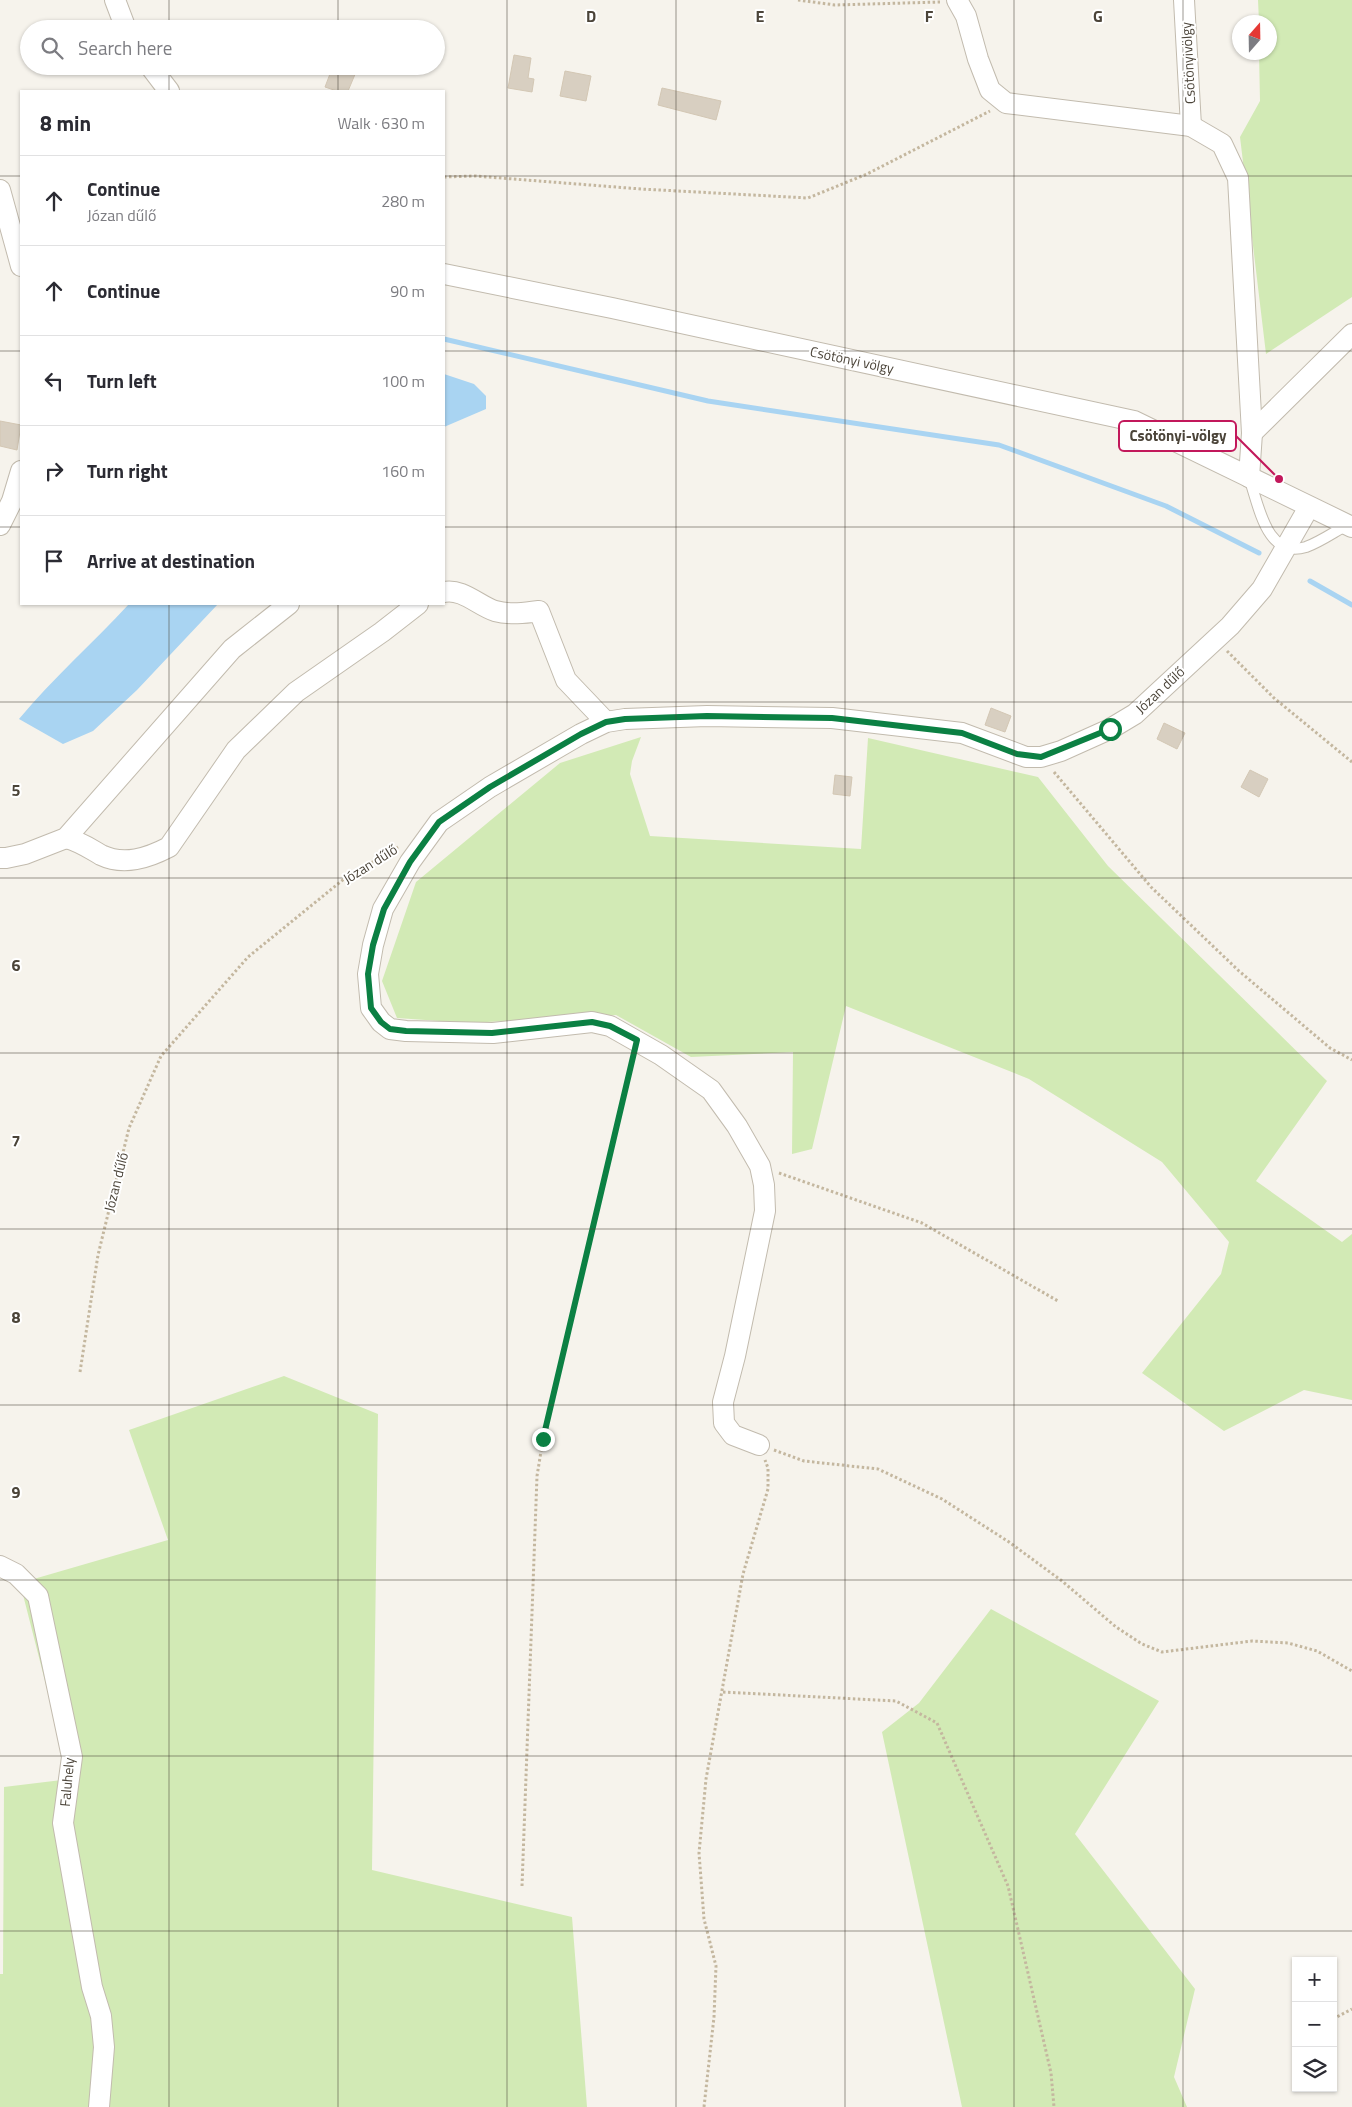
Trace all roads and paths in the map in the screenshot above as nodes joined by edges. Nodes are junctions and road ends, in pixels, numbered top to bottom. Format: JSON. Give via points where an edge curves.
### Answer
{"nodes":[{"id":1,"x":115,"y":0,"type":"edge"},
{"id":2,"x":798,"y":0,"type":"edge"},
{"id":3,"x":1184,"y":0,"type":"edge"},
{"id":4,"x":957,"y":1,"type":"edge"},
{"id":5,"x":123,"y":20,"type":"edge"},
{"id":6,"x":157,"y":75,"type":"edge"},
{"id":7,"x":168,"y":90,"type":"edge"},
{"id":8,"x":1006,"y":103,"type":"junction"},
{"id":9,"x":1191,"y":126,"type":"junction"},
{"id":10,"x":445,"y":177,"type":"edge"},
{"id":11,"x":0,"y":190,"type":"edge"},
{"id":12,"x":20,"y":262,"type":"edge"},
{"id":13,"x":445,"y":274,"type":"edge"},
{"id":14,"x":1352,"y":334,"type":"edge"},
{"id":15,"x":1252,"y":433,"type":"junction"},
{"id":16,"x":20,"y":474,"type":"edge"},
{"id":17,"x":1249,"y":477,"type":"junction"},
{"id":18,"x":1310,"y":507,"type":"junction"},
{"id":19,"x":0,"y":525,"type":"edge"},
{"id":20,"x":1350,"y":526,"type":"edge"},
{"id":21,"x":1287,"y":548,"type":"junction"},
{"id":22,"x":445,"y":592,"type":"edge"},
{"id":23,"x":289,"y":605,"type":"edge"},
{"id":24,"x":417,"y":605,"type":"edge"},
{"id":25,"x":1214,"y":638,"type":"junction"},
{"id":26,"x":606,"y":722,"type":"junction"},
{"id":27,"x":1041,"y":757,"type":"junction"},
{"id":28,"x":1352,"y":762,"type":"edge"},
{"id":29,"x":66,"y":838,"type":"junction"},
{"id":30,"x":399,"y":846,"type":"dead end"},
{"id":31,"x":0,"y":858,"type":"edge"},
{"id":32,"x":637,"y":1040,"type":"junction"},
{"id":33,"x":1352,"y":1060,"type":"edge"},
{"id":34,"x":760,"y":1166,"type":"junction"},
{"id":35,"x":1058,"y":1301,"type":"dead end"},
{"id":36,"x":80,"y":1372,"type":"dead end"},
{"id":37,"x":759,"y":1445,"type":"junction"},
{"id":38,"x":0,"y":1566,"type":"edge"},
{"id":39,"x":1352,"y":1671,"type":"edge"},
{"id":40,"x":723,"y":1692,"type":"junction"},
{"id":41,"x":522,"y":1886,"type":"dead end"},
{"id":42,"x":1352,"y":2009,"type":"edge"},
{"id":43,"x":1337,"y":2017,"type":"edge"},
{"id":44,"x":99,"y":2107,"type":"edge"},
{"id":45,"x":704,"y":2107,"type":"edge"},
{"id":46,"x":1054,"y":2107,"type":"edge"}],
"edges":[{"from":1,"to":5,"type":"street"},
{"from":2,"to":4,"type":"path","via":[[835,5]]},
{"from":3,"to":9,"type":"street","name":"Csötönyivölgy"},
{"from":4,"to":8,"type":"street","via":[[966,16],[990,90]]},
{"from":6,"to":7,"type":"street"},
{"from":8,"to":9,"type":"street"},
{"from":8,"to":10,"type":"path","via":[[867,174],[808,198],[641,190],[475,176]]},
{"from":9,"to":15,"type":"street","via":[[1222,144],[1238,178]]},
{"from":11,"to":12,"type":"street"},
{"from":13,"to":17,"type":"street","name":"Csötönyi völgy","via":[[1134,421]]},
{"from":14,"to":15,"type":"street"},
{"from":15,"to":17,"type":"street"},
{"from":16,"to":19,"type":"street"},
{"from":17,"to":18,"type":"street","name":"Csötönyi völgy"},
{"from":17,"to":21,"type":"lane","via":[[1268,533],[1276,543]]},
{"from":18,"to":20,"type":"street","name":"Csötönyi völgy"},
{"from":18,"to":21,"type":"street","name":"Józan dűlő"},
{"from":20,"to":21,"type":"lane","via":[[1305,547]]},
{"from":21,"to":25,"type":"street","name":"Józan dűlő","via":[[1262,589],[1230,626]]},
{"from":22,"to":26,"type":"street","via":[[468,597],[495,611],[539,611],[566,680]]},
{"from":23,"to":29,"type":"street","via":[[232,649]]},
{"from":24,"to":29,"type":"street","via":[[296,692],[236,750],[169,847],[153,856],[120,861]]},
{"from":25,"to":27,"type":"street","name":"Józan dűlő","via":[[1135,714],[1110,729]]},
{"from":25,"to":28,"type":"path","via":[[1274,698]]},
{"from":26,"to":27,"type":"street","name":"Józan dűlő","via":[[707,716],[832,718],[962,733],[1017,754]]},
{"from":26,"to":32,"type":"street","name":"Józan dűlő","via":[[490,787],[439,822],[410,862],[384,909],[368,974],[371,1008],[390,1029],[406,1031],[492,1033],[592,1022],[610,1026]]},
{"from":27,"to":33,"type":"path","via":[[1151,887],[1238,971],[1330,1048]]},
{"from":29,"to":31,"type":"street","via":[[25,854]]},
{"from":30,"to":36,"type":"path","name":"Józan dűlő","via":[[344,879],[248,957],[161,1056],[129,1128],[98,1255]]},
{"from":32,"to":34,"type":"street","name":"Józan dűlő","via":[[711,1090]]},
{"from":32,"to":41,"type":"path","via":[[536,1476]]},
{"from":34,"to":35,"type":"path","via":[[922,1223]]},
{"from":34,"to":37,"type":"street","via":[[765,1211],[735,1356],[722,1402],[724,1423],[733,1435]]},
{"from":37,"to":39,"type":"path","via":[[804,1461],[878,1469],[934,1495],[1062,1580],[1116,1627],[1142,1644],[1162,1652],[1252,1641],[1288,1643],[1317,1652]]},
{"from":37,"to":40,"type":"path","via":[[768,1468],[768,1489],[743,1574]]},
{"from":38,"to":44,"type":"street","name":"Faluhely","via":[[16,1574],[38,1596],[72,1757],[63,1823],[92,1987],[101,2016],[104,2047]]},
{"from":40,"to":45,"type":"path","via":[[706,1779],[699,1853],[704,1919],[716,1966]]},
{"from":40,"to":46,"type":"path","via":[[896,1701],[938,1723],[1008,1886],[1051,2073]]},
{"from":42,"to":43,"type":"path"}]}
